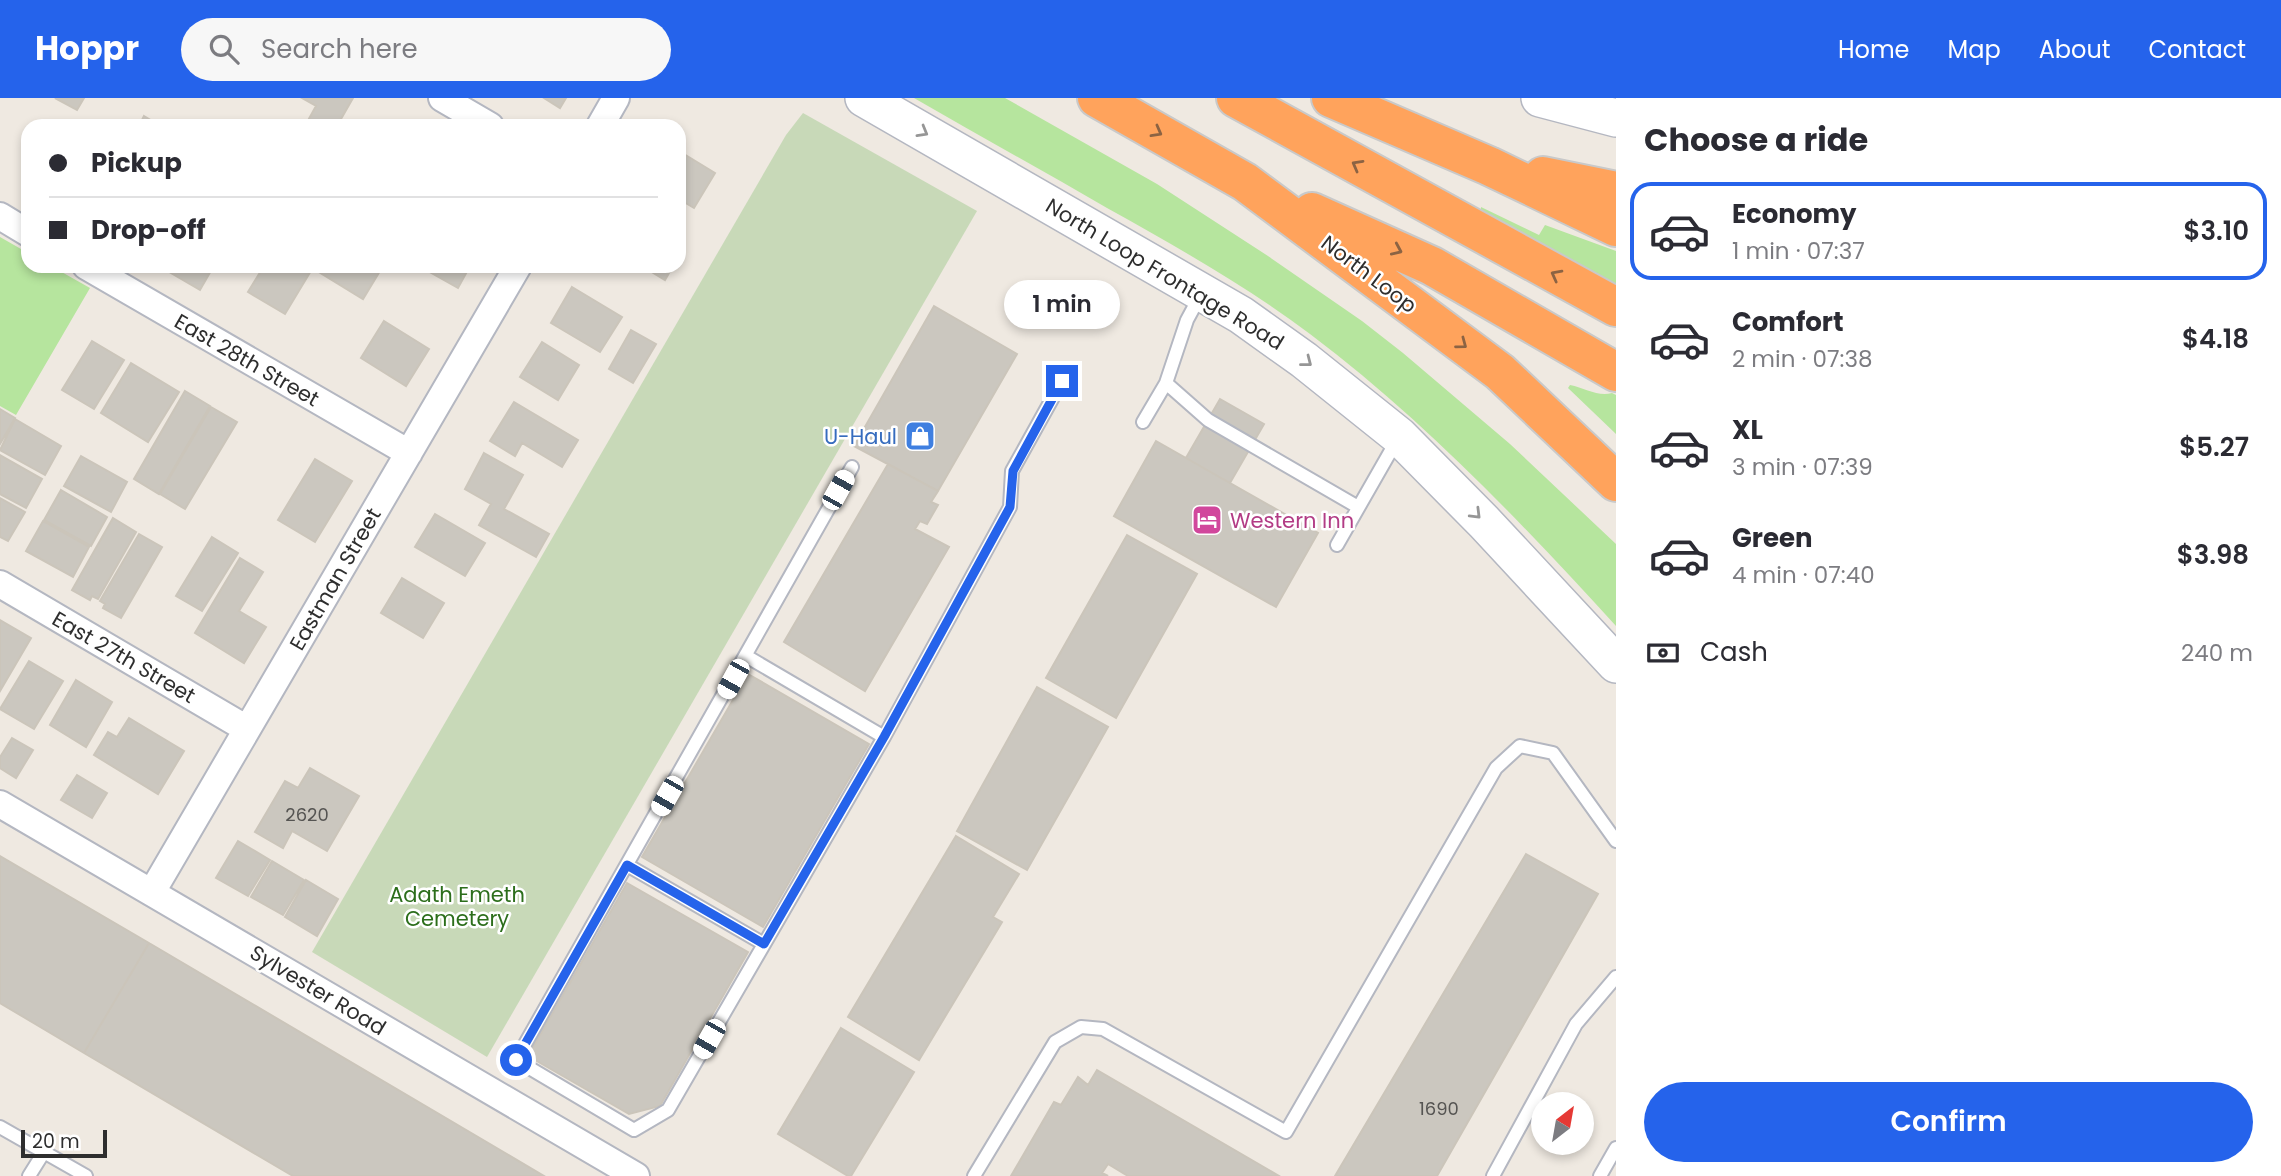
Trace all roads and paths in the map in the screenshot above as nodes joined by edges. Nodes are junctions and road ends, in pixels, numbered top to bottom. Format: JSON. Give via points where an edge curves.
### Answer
{"nodes":[{"id":1,"x":442,"y":98,"type":"edge"},
{"id":2,"x":616,"y":98,"type":"edge"},
{"id":3,"x":864,"y":98,"type":"edge"},
{"id":4,"x":1097,"y":98,"type":"edge"},
{"id":5,"x":1236,"y":98,"type":"edge"},
{"id":6,"x":1331,"y":98,"type":"edge"},
{"id":7,"x":1540,"y":98,"type":"edge"},
{"id":8,"x":1616,"y":118,"type":"edge"},
{"id":9,"x":478,"y":119,"type":"edge"},
{"id":10,"x":604,"y":119,"type":"edge"},
{"id":11,"x":1489,"y":166,"type":"junction"},
{"id":12,"x":1245,"y":182,"type":"junction"},
{"id":13,"x":1616,"y":191,"type":"edge"},
{"id":14,"x":0,"y":216,"type":"edge"},
{"id":15,"x":1616,"y":227,"type":"edge"},
{"id":16,"x":21,"y":229,"type":"edge"},
{"id":17,"x":98,"y":273,"type":"edge"},
{"id":18,"x":514,"y":273,"type":"edge"},
{"id":19,"x":1202,"y":292,"type":"junction"},
{"id":20,"x":1616,"y":307,"type":"edge"},
{"id":21,"x":1616,"y":372,"type":"edge"},
{"id":22,"x":1062,"y":381,"type":"dead end"},
{"id":23,"x":1166,"y":383,"type":"junction"},
{"id":24,"x":1143,"y":422,"type":"dead end"},
{"id":25,"x":1399,"y":436,"type":"junction"},
{"id":26,"x":409,"y":453,"type":"junction"},
{"id":27,"x":852,"y":467,"type":"dead end"},
{"id":28,"x":1616,"y":482,"type":"edge"},
{"id":29,"x":1358,"y":508,"type":"junction"},
{"id":30,"x":1337,"y":545,"type":"dead end"},
{"id":31,"x":0,"y":584,"type":"edge"},
{"id":32,"x":746,"y":656,"type":"junction"},
{"id":33,"x":1616,"y":664,"type":"edge"},
{"id":34,"x":247,"y":729,"type":"junction"},
{"id":35,"x":884,"y":737,"type":"junction"},
{"id":36,"x":0,"y":804,"type":"edge"},
{"id":37,"x":1616,"y":841,"type":"edge"},
{"id":38,"x":627,"y":865,"type":"junction"},
{"id":39,"x":152,"y":892,"type":"junction"},
{"id":40,"x":764,"y":944,"type":"junction"},
{"id":41,"x":1616,"y":977,"type":"edge"},
{"id":42,"x":0,"y":1127,"type":"edge"},
{"id":43,"x":1616,"y":1148,"type":"edge"},
{"id":44,"x":44,"y":1152,"type":"junction"},
{"id":45,"x":29,"y":1176,"type":"edge"},
{"id":46,"x":86,"y":1176,"type":"edge"},
{"id":47,"x":636,"y":1176,"type":"edge"},
{"id":48,"x":974,"y":1176,"type":"edge"},
{"id":49,"x":1493,"y":1176,"type":"edge"},
{"id":50,"x":1600,"y":1176,"type":"edge"}],
"edges":[{"from":1,"to":9,"type":"street"},
{"from":2,"to":10,"type":"street"},
{"from":3,"to":19,"type":"main road","name":"North Loop Frontage Road","one_way":true},
{"from":4,"to":12,"type":"highway","name":"North Loop","one_way":true},
{"from":20,"to":5,"type":"highway","one_way":true},
{"from":6,"to":11,"type":"highway"},
{"from":7,"to":8,"type":"main road"},
{"from":11,"to":13,"type":"highway"},
{"from":11,"to":15,"type":"highway"},
{"from":12,"to":21,"type":"highway","one_way":true,"via":[[1432,266]]},
{"from":12,"to":28,"type":"highway","name":"North Loop","one_way":true,"via":[[1500,372]]},
{"from":14,"to":16,"type":"street"},
{"from":17,"to":26,"type":"street","name":"East 28th Street"},
{"from":18,"to":26,"type":"street","name":"Eastman Street"},
{"from":19,"to":23,"type":"lane","via":[[1187,320]]},
{"from":19,"to":25,"type":"main road","name":"North Loop Frontage Road","one_way":true,"via":[[1304,360]]},
{"from":22,"to":35,"type":"lane","via":[[1013,471],[1010,507]]},
{"from":23,"to":24,"type":"lane"},
{"from":23,"to":29,"type":"lane","via":[[1208,420]]},
{"from":25,"to":29,"type":"lane"},
{"from":25,"to":33,"type":"main road","name":"North Loop Frontage Road","one_way":true},
{"from":26,"to":34,"type":"street","name":"Eastman Street"},
{"from":27,"to":32,"type":"lane"},
{"from":29,"to":30,"type":"lane"},
{"from":31,"to":34,"type":"street","name":"East 27th Street"},
{"from":32,"to":35,"type":"lane"},
{"from":32,"to":38,"type":"lane"},
{"from":34,"to":39,"type":"street","name":"Eastman Street"},
{"from":35,"to":40,"type":"lane"},
{"from":36,"to":39,"type":"street","name":"Sylvester Road"},
{"from":37,"to":48,"type":"lane","via":[[1553,753],[1520,746],[1496,768],[1286,1132],[1103,1029],[1081,1027],[1055,1042]]},
{"from":38,"to":40,"type":"lane"},
{"from":38,"to":40,"type":"lane","via":[[516,1060],[634,1130],[668,1110]]},
{"from":39,"to":47,"type":"street","name":"Sylvester Road"},
{"from":41,"to":49,"type":"lane","via":[[1576,1024]]},
{"from":42,"to":44,"type":"lane"},
{"from":43,"to":50,"type":"lane"},
{"from":44,"to":45,"type":"lane"},
{"from":44,"to":46,"type":"lane"}]}
